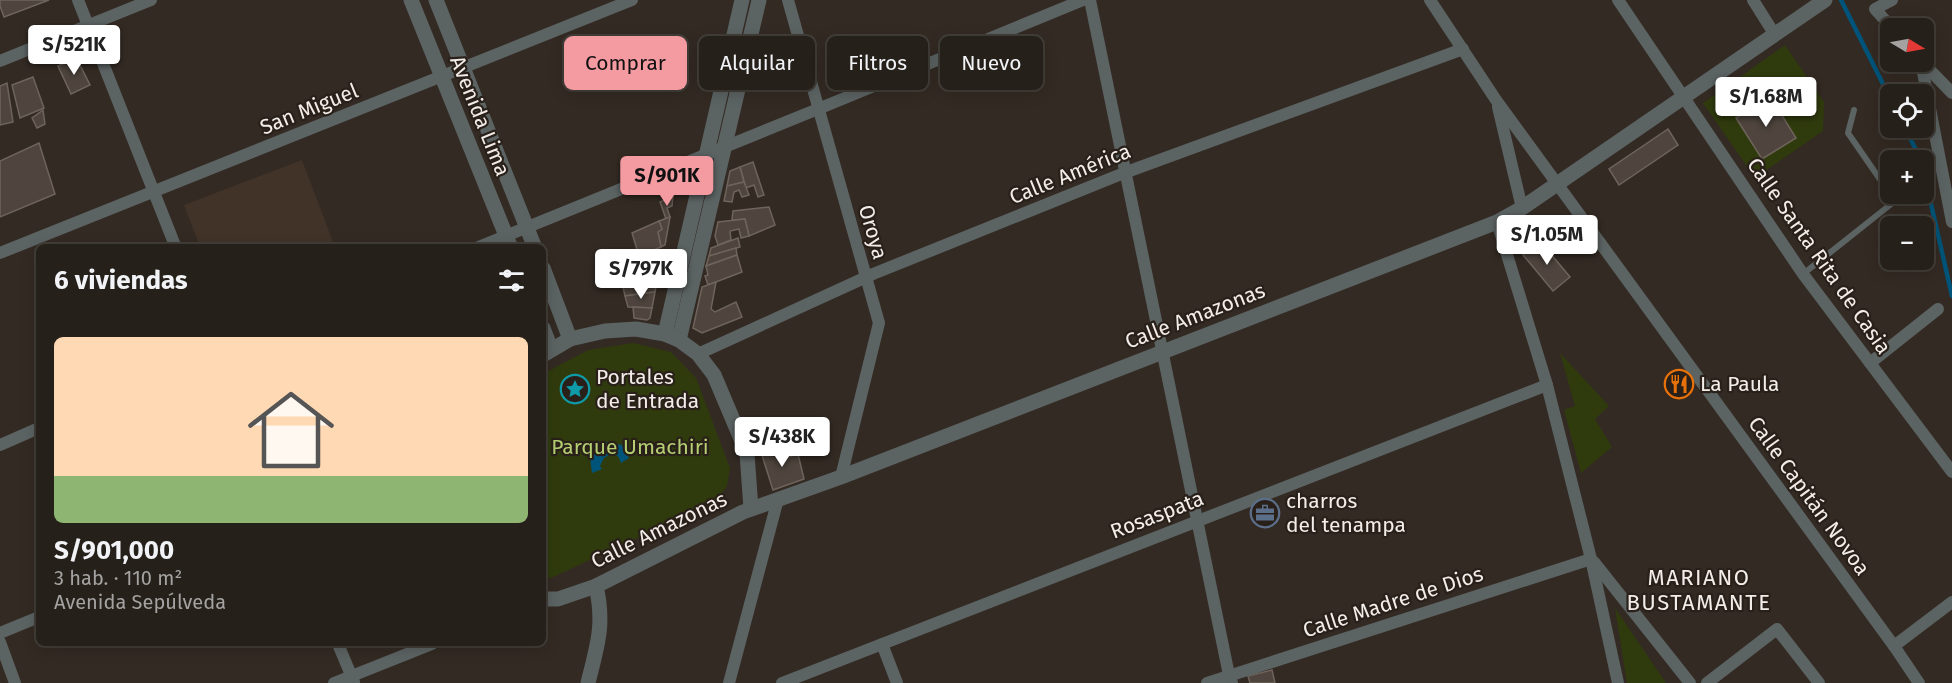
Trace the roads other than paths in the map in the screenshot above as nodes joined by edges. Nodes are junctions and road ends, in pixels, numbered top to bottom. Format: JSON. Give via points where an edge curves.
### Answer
{"nodes":[{"id":1,"x":78,"y":0,"type":"edge"},
{"id":2,"x":151,"y":0,"type":"edge"},
{"id":3,"x":411,"y":0,"type":"edge"},
{"id":4,"x":436,"y":0,"type":"edge"},
{"id":5,"x":632,"y":0,"type":"edge"},
{"id":6,"x":742,"y":0,"type":"edge"},
{"id":7,"x":759,"y":0,"type":"edge"},
{"id":8,"x":788,"y":0,"type":"edge"},
{"id":9,"x":1083,"y":0,"type":"edge"},
{"id":10,"x":1090,"y":0,"type":"edge"},
{"id":11,"x":1430,"y":0,"type":"edge"},
{"id":12,"x":1618,"y":0,"type":"edge"},
{"id":13,"x":1753,"y":0,"type":"edge"},
{"id":14,"x":1825,"y":0,"type":"edge"},
{"id":15,"x":1892,"y":0,"type":"edge"},
{"id":16,"x":1883,"y":18,"type":"edge"},
{"id":17,"x":88,"y":26,"type":"junction"},
{"id":18,"x":1775,"y":35,"type":"junction"},
{"id":19,"x":1463,"y":49,"type":"junction"},
{"id":20,"x":0,"y":61,"type":"edge"},
{"id":21,"x":463,"y":68,"type":"junction"},
{"id":22,"x":1924,"y":72,"type":"edge"},
{"id":23,"x":1932,"y":72,"type":"edge"},
{"id":24,"x":442,"y":77,"type":"junction"},
{"id":25,"x":1952,"y":93,"type":"edge"},
{"id":26,"x":1683,"y":97,"type":"junction"},
{"id":27,"x":1496,"y":100,"type":"junction"},
{"id":28,"x":818,"y":109,"type":"junction"},
{"id":29,"x":1854,"y":110,"type":"dead end"},
{"id":30,"x":724,"y":148,"type":"junction"},
{"id":31,"x":706,"y":154,"type":"junction"},
{"id":32,"x":1124,"y":173,"type":"junction"},
{"id":33,"x":1557,"y":184,"type":"junction"},
{"id":34,"x":153,"y":192,"type":"junction"},
{"id":35,"x":1522,"y":208,"type":"junction"},
{"id":36,"x":1497,"y":222,"type":"junction"},
{"id":37,"x":1952,"y":222,"type":"edge"},
{"id":38,"x":527,"y":227,"type":"junction"},
{"id":39,"x":509,"y":241,"type":"edge"},
{"id":40,"x":174,"y":244,"type":"edge"},
{"id":41,"x":533,"y":244,"type":"edge"},
{"id":42,"x":0,"y":253,"type":"edge"},
{"id":43,"x":1803,"y":274,"type":"junction"},
{"id":44,"x":546,"y":276,"type":"edge"},
{"id":45,"x":866,"y":277,"type":"junction"},
{"id":46,"x":1938,"y":309,"type":"dead end"},
{"id":47,"x":672,"y":337,"type":"junction"},
{"id":48,"x":570,"y":339,"type":"junction"},
{"id":49,"x":547,"y":352,"type":"edge"},
{"id":50,"x":1162,"y":352,"type":"junction"},
{"id":51,"x":698,"y":354,"type":"junction"},
{"id":52,"x":1870,"y":363,"type":"junction"},
{"id":53,"x":1547,"y":385,"type":"junction"},
{"id":54,"x":36,"y":429,"type":"edge"},
{"id":55,"x":0,"y":445,"type":"edge"},
{"id":56,"x":1952,"y":472,"type":"edge"},
{"id":57,"x":841,"y":477,"type":"junction"},
{"id":58,"x":778,"y":499,"type":"junction"},
{"id":59,"x":750,"y":509,"type":"junction"},
{"id":60,"x":1197,"y":521,"type":"junction"},
{"id":61,"x":1592,"y":559,"type":"junction"},
{"id":62,"x":596,"y":586,"type":"junction"},
{"id":63,"x":546,"y":599,"type":"edge"},
{"id":64,"x":1952,"y":602,"type":"edge"},
{"id":65,"x":36,"y":618,"type":"edge"},
{"id":66,"x":0,"y":633,"type":"edge"},
{"id":67,"x":0,"y":642,"type":"edge"},
{"id":68,"x":882,"y":644,"type":"junction"},
{"id":69,"x":339,"y":646,"type":"edge"},
{"id":70,"x":427,"y":646,"type":"edge"},
{"id":71,"x":1894,"y":646,"type":"junction"},
{"id":72,"x":352,"y":679,"type":"edge"},
{"id":73,"x":1230,"y":679,"type":"edge"},
{"id":74,"x":15,"y":683,"type":"edge"},
{"id":75,"x":334,"y":683,"type":"edge"},
{"id":76,"x":588,"y":683,"type":"edge"},
{"id":77,"x":729,"y":683,"type":"edge"},
{"id":78,"x":782,"y":683,"type":"edge"},
{"id":79,"x":897,"y":683,"type":"edge"},
{"id":80,"x":1207,"y":683,"type":"edge"},
{"id":81,"x":1618,"y":683,"type":"edge"},
{"id":82,"x":1690,"y":683,"type":"edge"},
{"id":83,"x":1707,"y":683,"type":"edge"},
{"id":84,"x":1819,"y":683,"type":"edge"},
{"id":85,"x":1919,"y":683,"type":"edge"}],
"edges":[{"from":1,"to":17,"type":"street"},
{"from":2,"to":17,"type":"street"},
{"from":3,"to":24,"type":"street","name":"Avenida Lima"},
{"from":4,"to":21,"type":"street","name":"Avenida Lima"},
{"from":5,"to":21,"type":"street","name":"San Miguel"},
{"from":6,"to":31,"type":"street"},
{"from":7,"to":30,"type":"street"},
{"from":8,"to":28,"type":"street","name":"Oroya"},
{"from":9,"to":28,"type":"street"},
{"from":10,"to":32,"type":"street"},
{"from":11,"to":19,"type":"street","name":"Calle Capitán Novoa"},
{"from":12,"to":26,"type":"street","name":"Calle Santa Rita de Casia"},
{"from":13,"to":18,"type":"street"},
{"from":14,"to":18,"type":"street","name":"Calle Amazonas"},
{"from":15,"to":16,"type":"street","via":[[1875,9]]},
{"from":17,"to":20,"type":"street"},
{"from":17,"to":34,"type":"street"},
{"from":18,"to":26,"type":"street","name":"Calle Amazonas"},
{"from":19,"to":27,"type":"street","name":"Calle Capitán Novoa"},
{"from":19,"to":32,"type":"street","name":"Calle América"},
{"from":21,"to":24,"type":"street","name":"San Miguel"},
{"from":21,"to":38,"type":"street","name":"Avenida Lima"},
{"from":22,"to":37,"type":"street"},
{"from":23,"to":25,"type":"street"},
{"from":24,"to":34,"type":"street","name":"San Miguel"},
{"from":24,"to":39,"type":"street","name":"Avenida Lima"},
{"from":26,"to":33,"type":"street","name":"Calle Amazonas"},
{"from":26,"to":43,"type":"street","name":"Calle Santa Rita de Casia"},
{"from":27,"to":33,"type":"street","name":"Calle Capitán Novoa"},
{"from":27,"to":35,"type":"street","name":"Calle Capitán Novoa"},
{"from":28,"to":30,"type":"street"},
{"from":28,"to":45,"type":"street","name":"Oroya"},
{"from":29,"to":43,"type":"lane","via":[[1848,133],[1894,201]]},
{"from":30,"to":31,"type":"street"},
{"from":30,"to":47,"type":"street"},
{"from":31,"to":38,"type":"street"},
{"from":31,"to":47,"type":"street"},
{"from":32,"to":45,"type":"street","name":"Calle América"},
{"from":32,"to":50,"type":"street"},
{"from":33,"to":35,"type":"street","name":"Calle Amazonas"},
{"from":33,"to":71,"type":"street","name":"Calle Capitán Novoa"},
{"from":34,"to":40,"type":"street"},
{"from":34,"to":42,"type":"street","name":"San Miguel"},
{"from":35,"to":36,"type":"street","name":"Calle Amazonas"},
{"from":36,"to":50,"type":"street","name":"Calle Amazonas"},
{"from":36,"to":53,"type":"street"},
{"from":38,"to":39,"type":"street"},
{"from":38,"to":41,"type":"street","name":"Avenida Lima"},
{"from":43,"to":52,"type":"street","name":"Calle Santa Rita de Casia"},
{"from":44,"to":48,"type":"street"},
{"from":45,"to":51,"type":"street","name":"Calle América"},
{"from":45,"to":57,"type":"street","name":"Oroya","via":[[879,323]]},
{"from":46,"to":52,"type":"street"},
{"from":47,"to":48,"type":"street","via":[[636,329]]},
{"from":47,"to":51,"type":"street"},
{"from":48,"to":49,"type":"street"},
{"from":50,"to":57,"type":"street","name":"Calle Amazonas"},
{"from":50,"to":60,"type":"street"},
{"from":51,"to":59,"type":"street","via":[[714,375],[747,453]]},
{"from":52,"to":56,"type":"street","name":"Calle Santa Rita de Casia"},
{"from":53,"to":60,"type":"street","name":"Rosaspata"},
{"from":53,"to":61,"type":"street"},
{"from":54,"to":55,"type":"street"},
{"from":57,"to":58,"type":"street","name":"Calle Amazonas"},
{"from":58,"to":59,"type":"street","name":"Calle Amazonas"},
{"from":58,"to":77,"type":"street"},
{"from":59,"to":62,"type":"street","name":"Calle Amazonas"},
{"from":60,"to":68,"type":"street","name":"Rosaspata"},
{"from":60,"to":73,"type":"street"},
{"from":61,"to":73,"type":"street","name":"Calle Madre de Dios"},
{"from":61,"to":81,"type":"street"},
{"from":61,"to":82,"type":"street"},
{"from":62,"to":63,"type":"street","name":"Calle Amazonas","via":[[558,599]]},
{"from":62,"to":76,"type":"street","via":[[601,627]]},
{"from":64,"to":71,"type":"street"},
{"from":65,"to":66,"type":"street"},
{"from":67,"to":74,"type":"street"},
{"from":68,"to":78,"type":"street","name":"Rosaspata"},
{"from":68,"to":79,"type":"street"},
{"from":69,"to":72,"type":"street"},
{"from":70,"to":72,"type":"street"},
{"from":71,"to":85,"type":"street","name":"Calle Capitán Novoa"},
{"from":72,"to":75,"type":"street"},
{"from":73,"to":80,"type":"street","name":"Calle Madre de Dios"},
{"from":83,"to":84,"type":"street","via":[[1777,629]]}]}
